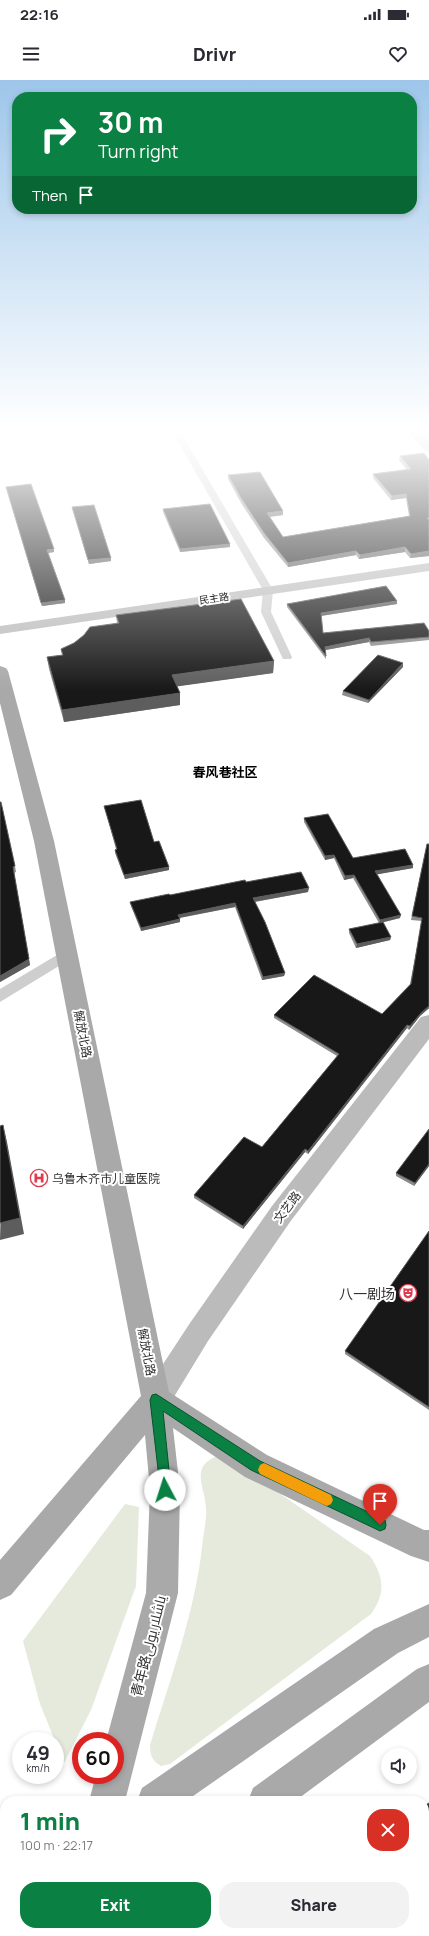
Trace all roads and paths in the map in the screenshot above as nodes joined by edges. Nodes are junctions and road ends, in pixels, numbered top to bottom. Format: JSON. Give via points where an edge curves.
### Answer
{"nodes":[{"id":1,"x":226,"y":518,"type":"edge"},
{"id":2,"x":429,"y":567,"type":"edge"},
{"id":3,"x":268,"y":590,"type":"junction"},
{"id":4,"x":0,"y":630,"type":"edge"},
{"id":5,"x":287,"y":657,"type":"dead end"},
{"id":6,"x":0,"y":671,"type":"edge"},
{"id":7,"x":67,"y":954,"type":"junction"},
{"id":8,"x":0,"y":996,"type":"edge"},
{"id":9,"x":429,"y":1023,"type":"edge"},
{"id":10,"x":156,"y":1400,"type":"junction"},
{"id":11,"x":429,"y":1546,"type":"edge"},
{"id":12,"x":0,"y":1584,"type":"edge"},
{"id":13,"x":429,"y":1620,"type":"edge"},
{"id":14,"x":429,"y":1681,"type":"edge"},
{"id":15,"x":124,"y":1737,"type":"edge"},
{"id":16,"x":112,"y":1784,"type":"edge"},
{"id":17,"x":108,"y":1796,"type":"edge"},
{"id":18,"x":162,"y":1796,"type":"edge"},
{"id":19,"x":273,"y":1796,"type":"edge"}],
"edges":[{"from":1,"to":3,"type":"street"},
{"from":2,"to":3,"type":"main road","name":"民主路"},
{"from":3,"to":4,"type":"main road","name":"民主路"},
{"from":3,"to":5,"type":"street","via":[[266,612]]},
{"from":6,"to":7,"type":"main road","name":"解放北路","via":[[44,841]]},
{"from":7,"to":8,"type":"street"},
{"from":7,"to":10,"type":"main road","name":"解放北路"},
{"from":9,"to":10,"type":"main road","name":"文艺路","via":[[281,1214],[198,1332]]},
{"from":10,"to":11,"type":"main road","via":[[256,1466],[422,1545]]},
{"from":10,"to":12,"type":"main road"},
{"from":10,"to":15,"type":"main road","name":"青年路ياشلار يولى","via":[[165,1490],[162,1593]]},
{"from":13,"to":18,"type":"main road","via":[[386,1641]]},
{"from":14,"to":19,"type":"main road"},
{"from":16,"to":17,"type":"main road"}]}
